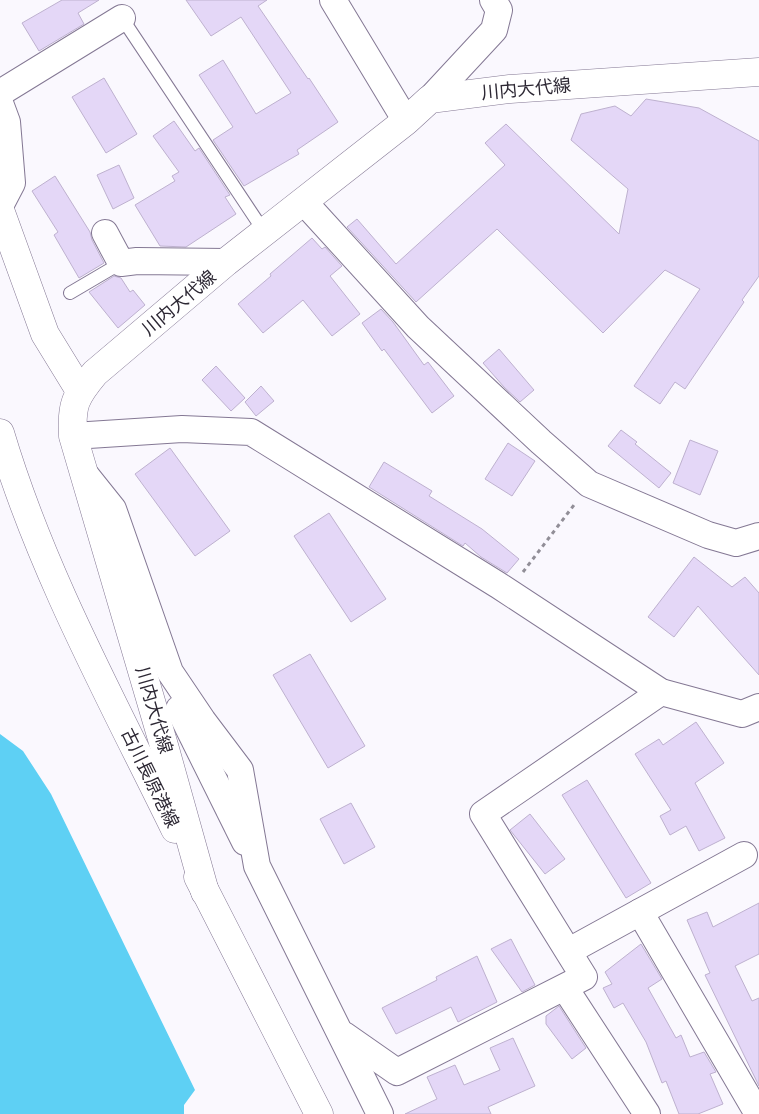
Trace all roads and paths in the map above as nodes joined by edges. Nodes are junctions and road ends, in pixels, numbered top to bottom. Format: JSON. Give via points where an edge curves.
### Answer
{"nodes":[{"id":1,"x":333,"y":0,"type":"edge"},
{"id":2,"x":493,"y":0,"type":"edge"},
{"id":3,"x":122,"y":18,"type":"joint"},
{"id":4,"x":759,"y":72,"type":"edge"},
{"id":5,"x":0,"y":93,"type":"edge"},
{"id":6,"x":430,"y":99,"type":"junction"},
{"id":7,"x":0,"y":103,"type":"edge"},
{"id":8,"x":406,"y":121,"type":"junction"},
{"id":9,"x":304,"y":202,"type":"junction"},
{"id":10,"x":0,"y":206,"type":"edge"},
{"id":11,"x":0,"y":210,"type":"edge"},
{"id":12,"x":105,"y":233,"type":"dead end"},
{"id":13,"x":265,"y":233,"type":"junction"},
{"id":14,"x":226,"y":262,"type":"junction"},
{"id":15,"x":121,"y":263,"type":"junction"},
{"id":16,"x":70,"y":293,"type":"dead end"},
{"id":17,"x":80,"y":391,"type":"junction"},
{"id":18,"x":0,"y":433,"type":"edge"},
{"id":19,"x":73,"y":436,"type":"junction"},
{"id":20,"x":85,"y":474,"type":"junction"},
{"id":21,"x":589,"y":484,"type":"junction"},
{"id":22,"x":759,"y":536,"type":"edge"},
{"id":23,"x":508,"y":592,"type":"junction"},
{"id":24,"x":661,"y":692,"type":"junction"},
{"id":25,"x":759,"y":707,"type":"edge"},
{"id":26,"x":744,"y":855,"type":"dead end"},
{"id":27,"x":205,"y":892,"type":"junction"},
{"id":28,"x":640,"y":912,"type":"junction"},
{"id":29,"x":569,"y":951,"type":"junction"},
{"id":30,"x":565,"y":988,"type":"junction"},
{"id":31,"x":342,"y":1034,"type":"junction"},
{"id":32,"x":318,"y":1114,"type":"edge"},
{"id":33,"x":380,"y":1114,"type":"edge"},
{"id":34,"x":647,"y":1114,"type":"edge"},
{"id":35,"x":758,"y":1114,"type":"edge"}],
"edges":[{"from":1,"to":8,"type":"street"},
{"from":2,"to":6,"type":"street","via":[[499,10],[494,30]]},
{"from":3,"to":5,"type":"street"},
{"from":3,"to":13,"type":"lane"},
{"from":4,"to":6,"type":"main road","name":"川内大代線","via":[[510,89]]},
{"from":6,"to":8,"type":"main road","name":"川内大代線"},
{"from":7,"to":10,"type":"street","via":[[7,122],[12,183]]},
{"from":8,"to":9,"type":"main road","name":"川内大代線"},
{"from":9,"to":13,"type":"main road","name":"川内大代線"},
{"from":9,"to":21,"type":"street","via":[[418,327]]},
{"from":11,"to":17,"type":"main road","via":[[45,334]]},
{"from":12,"to":15,"type":"street"},
{"from":13,"to":14,"type":"main road","name":"川内大代線"},
{"from":14,"to":15,"type":"street"},
{"from":14,"to":17,"type":"main road","name":"川内大代線","via":[[95,373]]},
{"from":15,"to":16,"type":"lane"},
{"from":17,"to":19,"type":"main road","name":"川内大代線","via":[[72,414]]},
{"from":18,"to":27,"type":"main road","name":"古川長原港線","via":[[46,560]]},
{"from":19,"to":20,"type":"main road","name":"川内大代線"},
{"from":19,"to":23,"type":"street","via":[[182,429],[251,432]]},
{"from":20,"to":27,"type":"main road","name":"川内大代線"},
{"from":20,"to":31,"type":"street","via":[[113,509],[170,672],[240,770],[257,866]]},
{"from":21,"to":22,"type":"street","via":[[708,535],[736,543]]},
{"from":21,"to":23,"type":"path"},
{"from":23,"to":24,"type":"street"},
{"from":24,"to":25,"type":"street","via":[[742,714]]},
{"from":24,"to":29,"type":"street","via":[[484,814]]},
{"from":26,"to":28,"type":"street"},
{"from":27,"to":32,"type":"main road","name":"古川長原港線"},
{"from":28,"to":29,"type":"street"},
{"from":28,"to":35,"type":"street"},
{"from":29,"to":30,"type":"street","via":[[584,977]]},
{"from":30,"to":31,"type":"street","via":[[397,1072]]},
{"from":30,"to":34,"type":"street"},
{"from":31,"to":33,"type":"street"}]}
